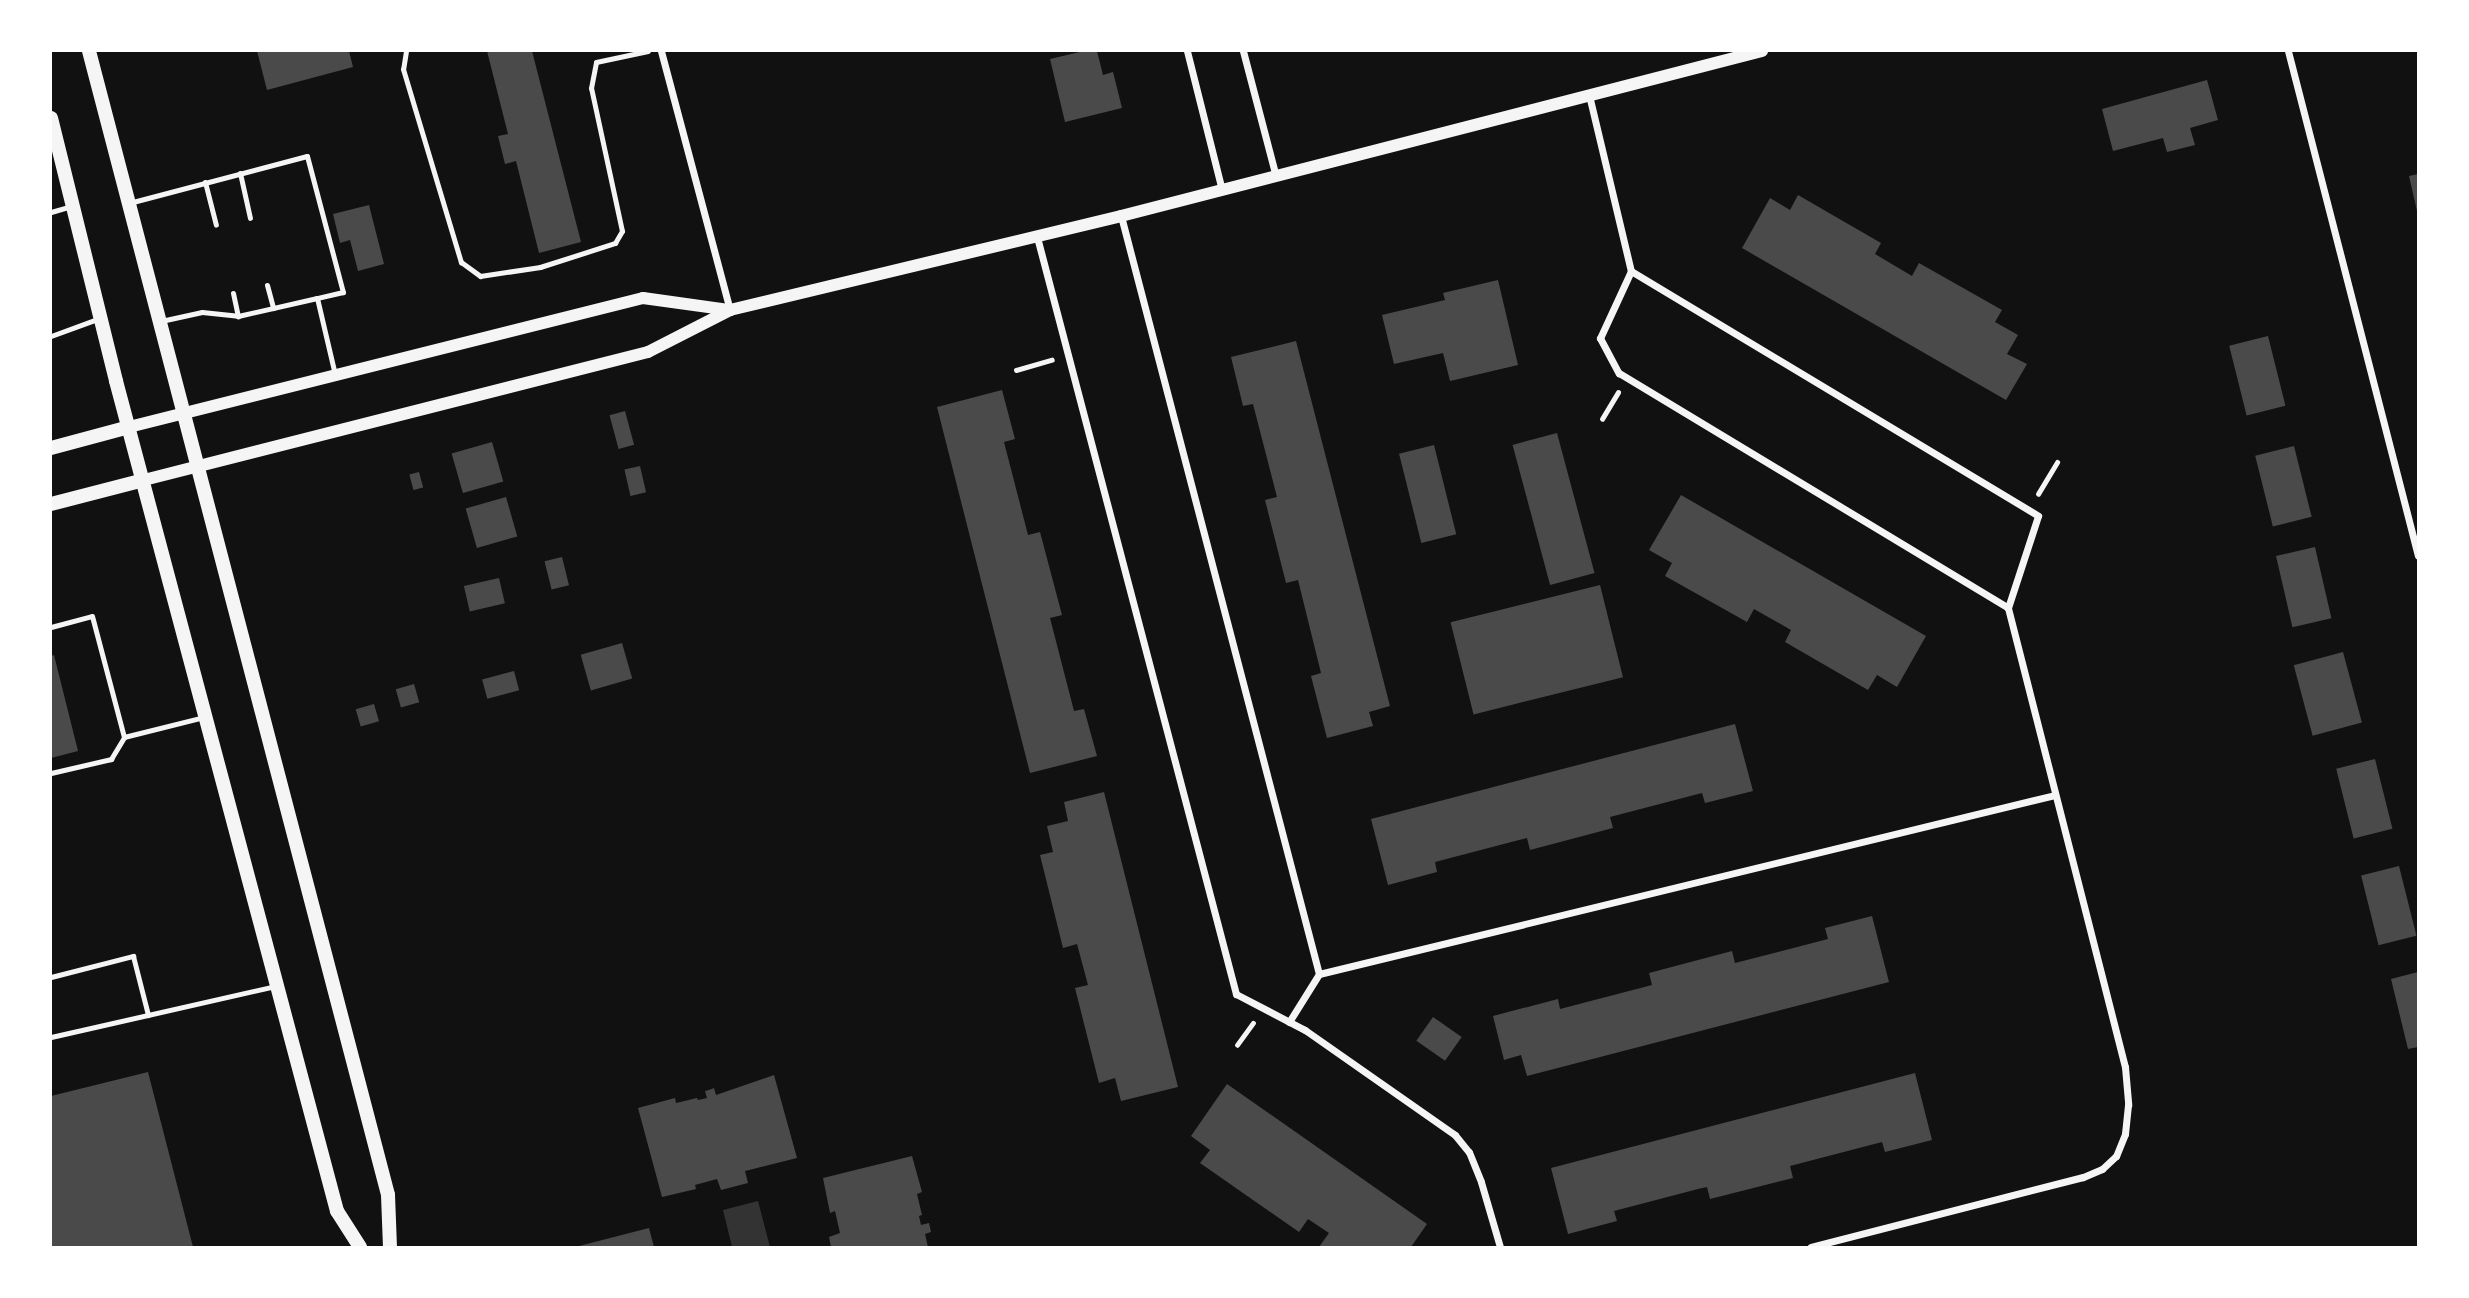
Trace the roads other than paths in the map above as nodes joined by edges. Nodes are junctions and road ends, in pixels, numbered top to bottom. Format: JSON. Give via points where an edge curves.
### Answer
{"nodes":[{"id":1,"x":89,"y":51,"type":"edge"},
{"id":2,"x":406,"y":51,"type":"edge"},
{"id":3,"x":648,"y":51,"type":"edge"},
{"id":4,"x":661,"y":51,"type":"edge"},
{"id":5,"x":1187,"y":51,"type":"edge"},
{"id":6,"x":1243,"y":51,"type":"edge"},
{"id":7,"x":1762,"y":51,"type":"edge"},
{"id":8,"x":2288,"y":51,"type":"edge"},
{"id":9,"x":1589,"y":95,"type":"junction"},
{"id":10,"x":51,"y":118,"type":"edge"},
{"id":11,"x":240,"y":173,"type":"junction"},
{"id":12,"x":1276,"y":177,"type":"junction"},
{"id":13,"x":205,"y":182,"type":"junction"},
{"id":14,"x":1222,"y":190,"type":"junction"},
{"id":15,"x":129,"y":202,"type":"junction"},
{"id":16,"x":72,"y":206,"type":"junction"},
{"id":17,"x":51,"y":212,"type":"edge"},
{"id":18,"x":1121,"y":216,"type":"junction"},
{"id":19,"x":250,"y":218,"type":"dead end"},
{"id":20,"x":216,"y":225,"type":"dead end"},
{"id":21,"x":1037,"y":237,"type":"junction"},
{"id":22,"x":1631,"y":271,"type":"junction"},
{"id":23,"x":267,"y":285,"type":"dead end"},
{"id":24,"x":233,"y":293,"type":"dead end"},
{"id":25,"x":317,"y":298,"type":"junction"},
{"id":26,"x":273,"y":308,"type":"junction"},
{"id":27,"x":730,"y":310,"type":"junction"},
{"id":28,"x":239,"y":316,"type":"junction"},
{"id":29,"x":100,"y":318,"type":"junction"},
{"id":30,"x":161,"y":321,"type":"junction"},
{"id":31,"x":51,"y":336,"type":"edge"},
{"id":32,"x":335,"y":375,"type":"junction"},
{"id":33,"x":185,"y":413,"type":"junction"},
{"id":34,"x":130,"y":427,"type":"junction"},
{"id":35,"x":51,"y":448,"type":"edge"},
{"id":36,"x":199,"y":465,"type":"junction"},
{"id":37,"x":144,"y":480,"type":"junction"},
{"id":38,"x":51,"y":504,"type":"edge"},
{"id":39,"x":2418,"y":556,"type":"edge"},
{"id":40,"x":2008,"y":608,"type":"junction"},
{"id":41,"x":51,"y":627,"type":"edge"},
{"id":42,"x":208,"y":716,"type":"junction"},
{"id":43,"x":124,"y":737,"type":"junction"},
{"id":44,"x":51,"y":773,"type":"edge"},
{"id":45,"x":2055,"y":794,"type":"junction"},
{"id":46,"x":1319,"y":974,"type":"junction"},
{"id":47,"x":51,"y":977,"type":"edge"},
{"id":48,"x":278,"y":986,"type":"junction"},
{"id":49,"x":148,"y":1015,"type":"junction"},
{"id":50,"x":1289,"y":1022,"type":"junction"},
{"id":51,"x":51,"y":1037,"type":"edge"},
{"id":52,"x":360,"y":1247,"type":"edge"},
{"id":53,"x":390,"y":1247,"type":"edge"},
{"id":54,"x":1500,"y":1247,"type":"edge"},
{"id":55,"x":1811,"y":1247,"type":"edge"}],
"edges":[{"from":1,"to":15,"type":"main road"},
{"from":2,"to":3,"type":"lane","via":[[403,69],[461,262],[480,276],[540,267],[615,243],[622,231],[591,88],[596,62]]},
{"from":4,"to":27,"type":"street"},
{"from":5,"to":14,"type":"street"},
{"from":6,"to":12,"type":"street"},
{"from":7,"to":9,"type":"street"},
{"from":8,"to":39,"type":"street"},
{"from":9,"to":12,"type":"street"},
{"from":9,"to":22,"type":"street"},
{"from":10,"to":16,"type":"main road"},
{"from":11,"to":13,"type":"lane"},
{"from":11,"to":19,"type":"lane"},
{"from":11,"to":25,"type":"lane","via":[[306,156],[342,292]]},
{"from":12,"to":14,"type":"street"},
{"from":13,"to":15,"type":"lane"},
{"from":13,"to":20,"type":"lane"},
{"from":14,"to":18,"type":"street"},
{"from":15,"to":30,"type":"main road"},
{"from":16,"to":17,"type":"lane"},
{"from":16,"to":29,"type":"main road"},
{"from":18,"to":21,"type":"street"},
{"from":18,"to":46,"type":"street"},
{"from":21,"to":27,"type":"street"},
{"from":21,"to":50,"type":"street","via":[[1236,994]]},
{"from":22,"to":40,"type":"street","via":[[1600,338],[1619,373]]},
{"from":22,"to":40,"type":"street","via":[[2038,516]]},
{"from":23,"to":26,"type":"lane"},
{"from":24,"to":28,"type":"lane"},
{"from":25,"to":26,"type":"lane"},
{"from":25,"to":32,"type":"lane"},
{"from":26,"to":28,"type":"lane"},
{"from":27,"to":32,"type":"street","via":[[643,298]]},
{"from":27,"to":36,"type":"street","via":[[648,352]]},
{"from":28,"to":30,"type":"lane","via":[[202,312]]},
{"from":29,"to":31,"type":"lane"},
{"from":29,"to":34,"type":"main road"},
{"from":30,"to":33,"type":"main road"},
{"from":32,"to":33,"type":"street"},
{"from":33,"to":34,"type":"street"},
{"from":33,"to":36,"type":"main road"},
{"from":34,"to":35,"type":"main road"},
{"from":34,"to":37,"type":"main road"},
{"from":36,"to":37,"type":"street"},
{"from":36,"to":53,"type":"main road","via":[[388,1195]]},
{"from":37,"to":38,"type":"main road"},
{"from":37,"to":42,"type":"main road"},
{"from":40,"to":45,"type":"street"},
{"from":41,"to":43,"type":"lane","via":[[92,616]]},
{"from":42,"to":43,"type":"lane"},
{"from":42,"to":48,"type":"main road"},
{"from":43,"to":44,"type":"lane","via":[[111,759]]},
{"from":45,"to":46,"type":"street"},
{"from":45,"to":55,"type":"street","via":[[2125,1067],[2127,1115],[2116,1156],[2083,1177]]},
{"from":46,"to":50,"type":"street"},
{"from":47,"to":49,"type":"lane","via":[[133,956]]},
{"from":48,"to":49,"type":"lane"},
{"from":48,"to":52,"type":"main road","via":[[337,1211]]},
{"from":49,"to":51,"type":"lane"},
{"from":50,"to":54,"type":"street","via":[[1455,1135],[1469,1152]]}]}
